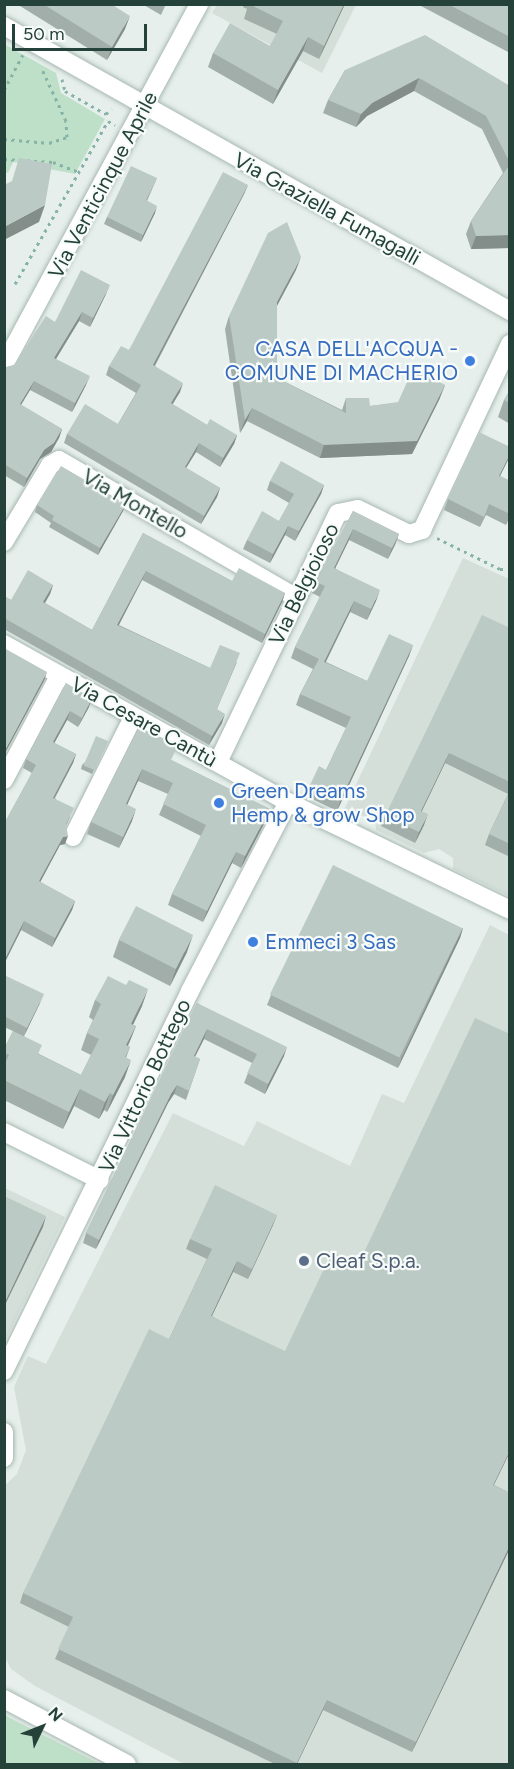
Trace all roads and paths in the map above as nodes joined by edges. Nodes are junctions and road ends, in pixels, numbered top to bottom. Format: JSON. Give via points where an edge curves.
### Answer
{"nodes":[{"id":1,"x":199,"y":4,"type":"edge"},
{"id":2,"x":4,"y":26,"type":"edge"},
{"id":3,"x":19,"y":47,"type":"dead end"},
{"id":4,"x":26,"y":51,"type":"junction"},
{"id":5,"x":32,"y":54,"type":"dead end"},
{"id":6,"x":37,"y":57,"type":"dead end"},
{"id":7,"x":63,"y":72,"type":"dead end"},
{"id":8,"x":4,"y":90,"type":"edge"},
{"id":9,"x":117,"y":106,"type":"dead end"},
{"id":10,"x":146,"y":107,"type":"junction"},
{"id":11,"x":122,"y":121,"type":"dead end"},
{"id":12,"x":4,"y":139,"type":"edge"},
{"id":13,"x":4,"y":159,"type":"edge"},
{"id":14,"x":79,"y":172,"type":"junction"},
{"id":15,"x":15,"y":284,"type":"dead end"},
{"id":16,"x":510,"y":311,"type":"edge"},
{"id":17,"x":510,"y":344,"type":"edge"},
{"id":18,"x":4,"y":365,"type":"edge"},
{"id":19,"x":422,"y":530,"type":"junction"},
{"id":20,"x":4,"y":543,"type":"edge"},
{"id":21,"x":510,"y":569,"type":"edge"},
{"id":22,"x":297,"y":598,"type":"junction"},
{"id":23,"x":4,"y":644,"type":"edge"},
{"id":24,"x":59,"y":676,"type":"junction"},
{"id":25,"x":133,"y":717,"type":"junction"},
{"id":26,"x":218,"y":762,"type":"junction"},
{"id":27,"x":4,"y":780,"type":"edge"},
{"id":28,"x":288,"y":802,"type":"junction"},
{"id":29,"x":73,"y":837,"type":"dead end"},
{"id":30,"x":510,"y":910,"type":"edge"},
{"id":31,"x":4,"y":1132,"type":"edge"},
{"id":32,"x":100,"y":1180,"type":"junction"},
{"id":33,"x":4,"y":1371,"type":"edge"},
{"id":34,"x":4,"y":1432,"type":"edge"},
{"id":35,"x":4,"y":1458,"type":"edge"},
{"id":36,"x":4,"y":1699,"type":"edge"},
{"id":37,"x":127,"y":1764,"type":"edge"}],
"edges":[{"from":1,"to":10,"type":"street","name":"Via Venticinque Aprile"},
{"from":2,"to":10,"type":"street","name":"Via Graziella Fumagalli"},
{"from":3,"to":4,"type":"path"},
{"from":4,"to":5,"type":"path"},
{"from":4,"to":8,"type":"path"},
{"from":6,"to":12,"type":"path","via":[[66,121],[67,137],[49,143]]},
{"from":7,"to":9,"type":"path","via":[[61,85],[65,91],[106,114]]},
{"from":10,"to":16,"type":"street","name":"Via Graziella Fumagalli"},
{"from":10,"to":18,"type":"street","name":"Via Venticinque Aprile"},
{"from":11,"to":14,"type":"path","via":[[117,126],[108,121]]},
{"from":13,"to":14,"type":"path","via":[[43,160]]},
{"from":14,"to":15,"type":"path"},
{"from":17,"to":19,"type":"street"},
{"from":19,"to":21,"type":"path","via":[[500,569]]},
{"from":19,"to":22,"type":"street","name":"Via Belgioioso","via":[[409,534],[358,509],[338,513]]},
{"from":20,"to":22,"type":"street","name":"Via Montello","via":[[50,465],[59,460]]},
{"from":22,"to":26,"type":"street","name":"Via Belgioioso"},
{"from":23,"to":24,"type":"street","name":"Via Cesare Cantù"},
{"from":24,"to":25,"type":"street","name":"Via Cesare Cantù"},
{"from":24,"to":27,"type":"street"},
{"from":25,"to":26,"type":"street","name":"Via Cesare Cantù"},
{"from":25,"to":29,"type":"street"},
{"from":26,"to":28,"type":"street","name":"Via Cesare Cantù"},
{"from":28,"to":30,"type":"street","name":"Via Cesare Cantù"},
{"from":28,"to":32,"type":"street","name":"Via Vittorio Bottego","via":[[190,991]]},
{"from":31,"to":32,"type":"street"},
{"from":32,"to":33,"type":"street","name":"Via Vittorio Bottego"},
{"from":34,"to":35,"type":"street"},
{"from":36,"to":37,"type":"street"}]}
